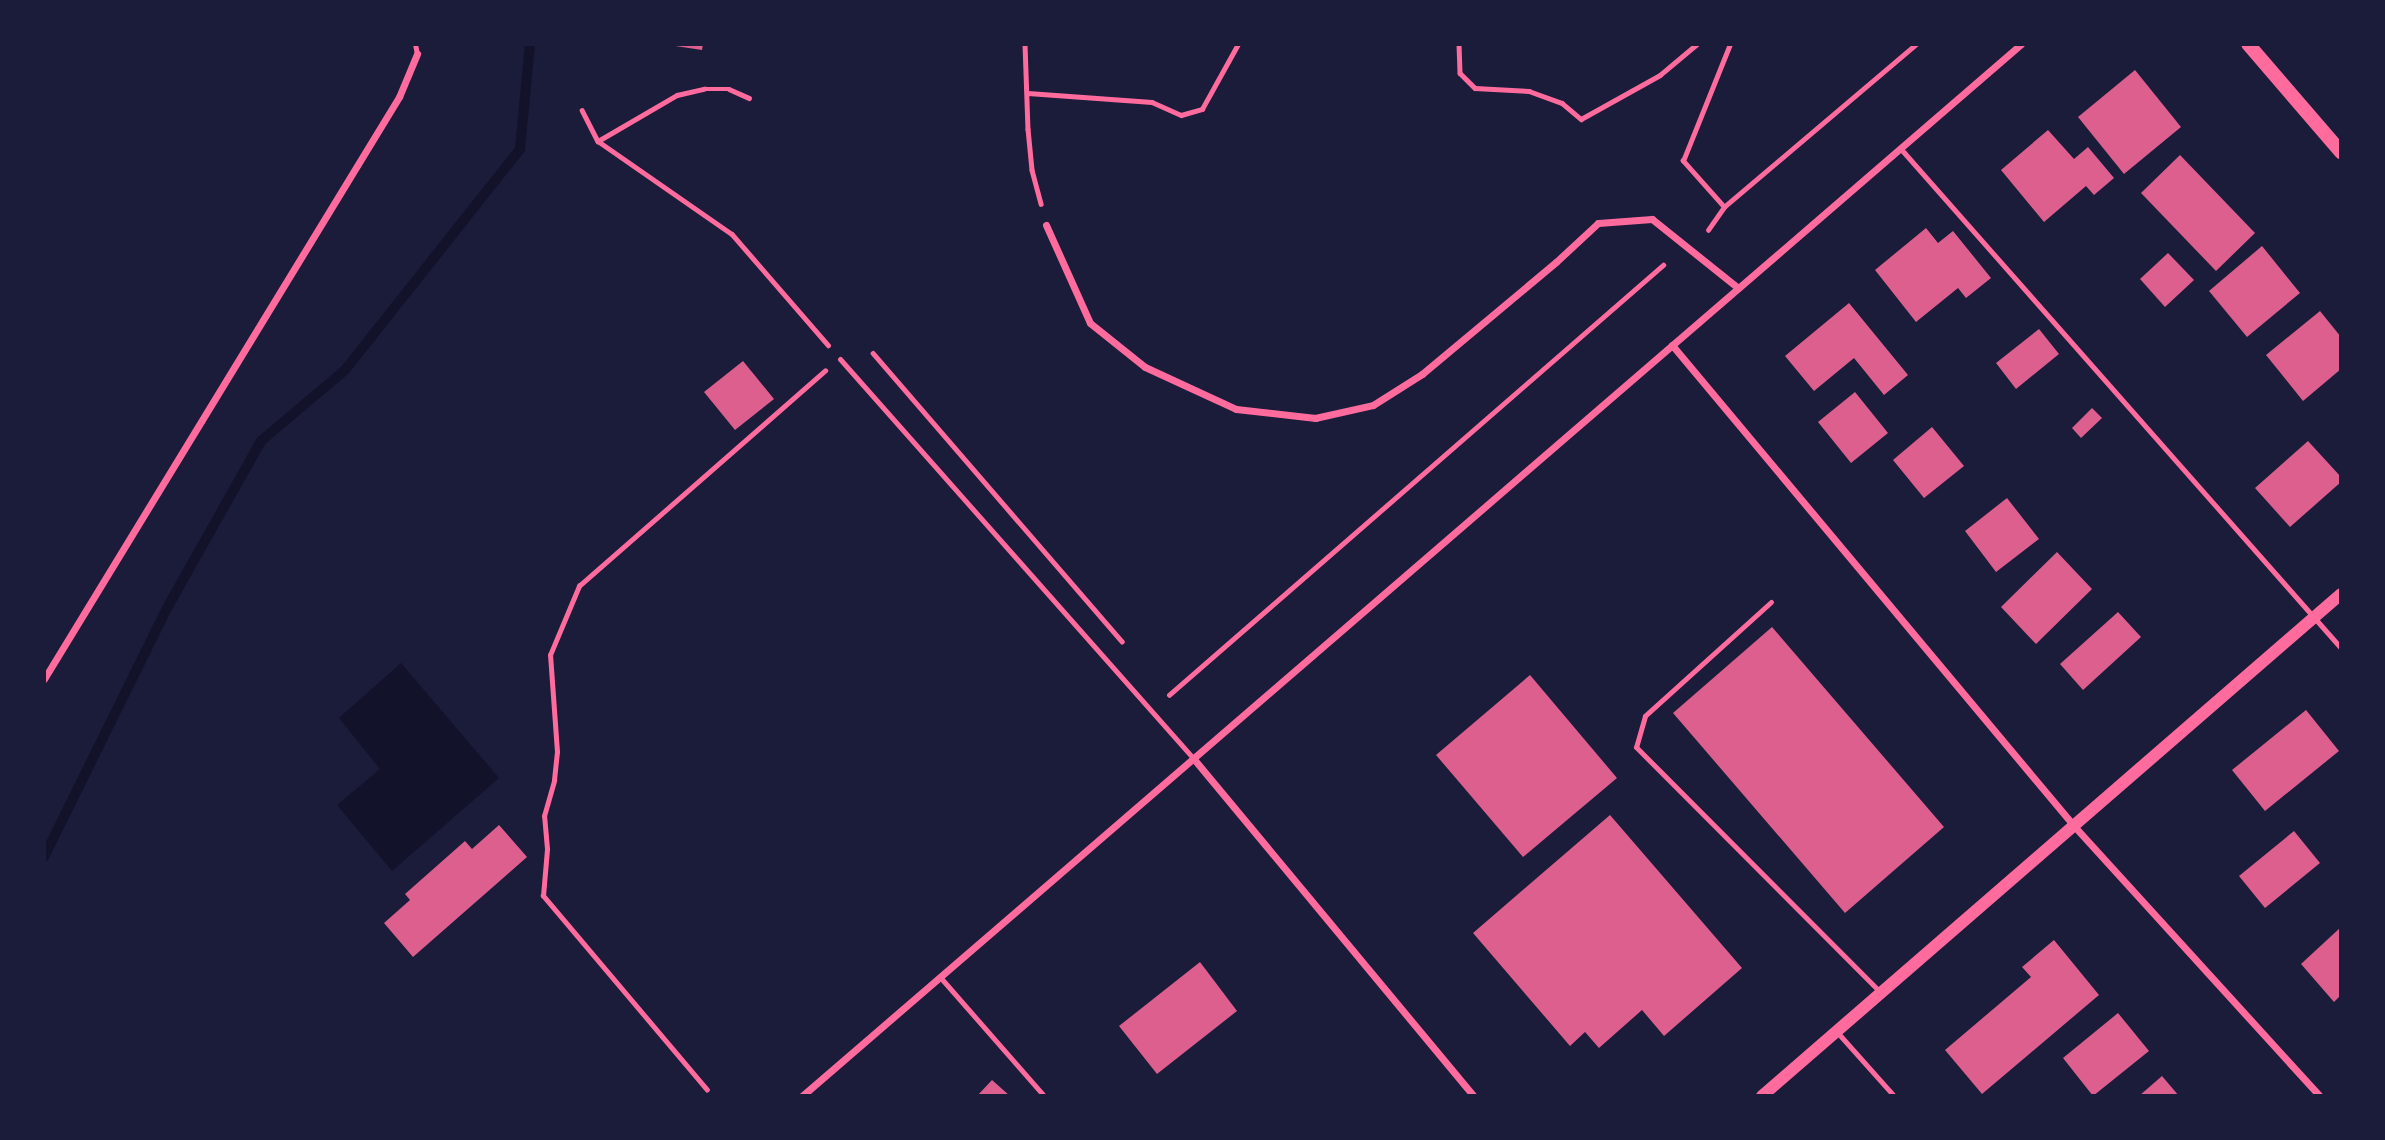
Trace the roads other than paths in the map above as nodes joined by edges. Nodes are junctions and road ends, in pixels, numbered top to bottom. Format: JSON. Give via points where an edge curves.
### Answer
{"nodes":[{"id":1,"x":415,"y":44,"type":"edge"},
{"id":2,"x":2021,"y":44,"type":"edge"},
{"id":3,"x":2248,"y":44,"type":"edge"},
{"id":4,"x":417,"y":54,"type":"joint"},
{"id":5,"x":1900,"y":148,"type":"junction"},
{"id":6,"x":2341,"y":152,"type":"edge"},
{"id":7,"x":1046,"y":225,"type":"road end"},
{"id":8,"x":1738,"y":288,"type":"junction"},
{"id":9,"x":1672,"y":345,"type":"junction"},
{"id":10,"x":840,"y":359,"type":"road end"},
{"id":11,"x":2341,"y":594,"type":"edge"},
{"id":12,"x":1771,"y":602,"type":"dead end"},
{"id":13,"x":2314,"y":617,"type":"junction"},
{"id":14,"x":2341,"y":648,"type":"edge"},
{"id":15,"x":44,"y":679,"type":"edge"},
{"id":16,"x":1193,"y":758,"type":"junction"},
{"id":17,"x":2074,"y":826,"type":"junction"},
{"id":18,"x":940,"y":977,"type":"junction"},
{"id":19,"x":1881,"y":993,"type":"junction"},
{"id":20,"x":1837,"y":1032,"type":"junction"},
{"id":21,"x":802,"y":1096,"type":"edge"},
{"id":22,"x":1044,"y":1096,"type":"edge"},
{"id":23,"x":1474,"y":1096,"type":"edge"},
{"id":24,"x":1762,"y":1096,"type":"edge"},
{"id":25,"x":1894,"y":1096,"type":"edge"},
{"id":26,"x":2320,"y":1096,"type":"edge"}],
"edges":[{"from":1,"to":4,"type":"lane"},
{"from":2,"to":5,"type":"street"},
{"from":3,"to":6,"type":"main road"},
{"from":4,"to":15,"type":"street","via":[[399,97]]},
{"from":5,"to":8,"type":"street"},
{"from":5,"to":13,"type":"lane"},
{"from":7,"to":8,"type":"street","via":[[1090,323],[1145,367],[1236,409],[1315,418],[1373,405],[1422,374],[1598,223],[1652,219]]},
{"from":8,"to":9,"type":"street"},
{"from":9,"to":16,"type":"street"},
{"from":9,"to":17,"type":"street"},
{"from":10,"to":16,"type":"lane"},
{"from":11,"to":13,"type":"street"},
{"from":12,"to":19,"type":"lane","via":[[1645,716],[1636,747]]},
{"from":13,"to":14,"type":"lane"},
{"from":13,"to":17,"type":"street"},
{"from":16,"to":18,"type":"street"},
{"from":16,"to":23,"type":"street"},
{"from":17,"to":19,"type":"street"},
{"from":17,"to":26,"type":"street"},
{"from":18,"to":21,"type":"street"},
{"from":18,"to":22,"type":"lane"},
{"from":19,"to":20,"type":"street"},
{"from":20,"to":24,"type":"street"},
{"from":20,"to":25,"type":"lane"}]}
